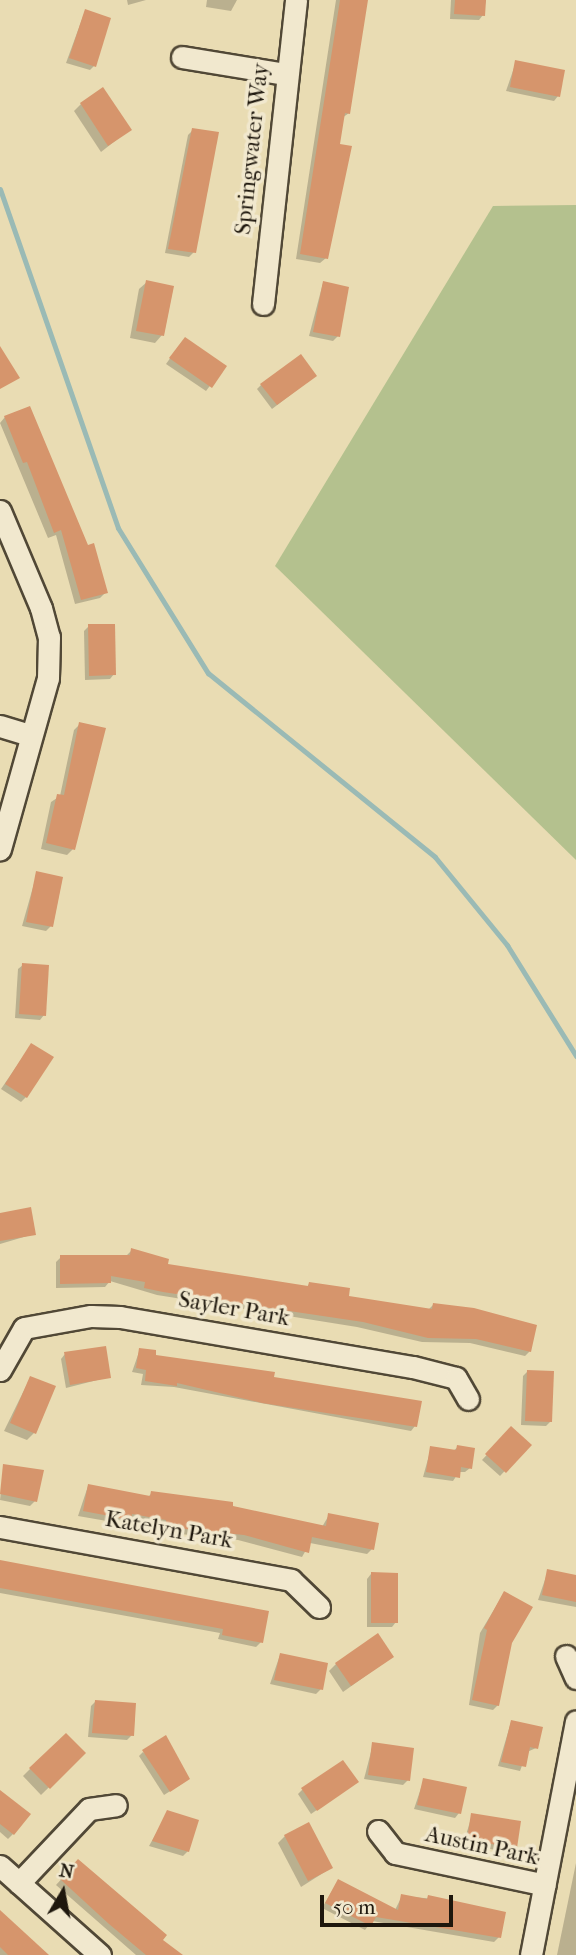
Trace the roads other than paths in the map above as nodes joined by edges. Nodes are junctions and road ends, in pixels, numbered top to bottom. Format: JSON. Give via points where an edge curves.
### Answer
{"nodes":[{"id":1,"x":296,"y":0,"type":"edge"},
{"id":2,"x":182,"y":57,"type":"dead end"},
{"id":3,"x":285,"y":74,"type":"junction"},
{"id":4,"x":263,"y":304,"type":"dead end"},
{"id":5,"x":0,"y":511,"type":"edge"},
{"id":6,"x":0,"y":726,"type":"edge"},
{"id":7,"x":30,"y":735,"type":"junction"},
{"id":8,"x":0,"y":849,"type":"edge"},
{"id":9,"x":0,"y":1370,"type":"edge"},
{"id":10,"x":468,"y":1399,"type":"dead end"},
{"id":11,"x":0,"y":1527,"type":"edge"},
{"id":12,"x":319,"y":1607,"type":"dead end"},
{"id":13,"x":566,"y":1656,"type":"dead end"},
{"id":14,"x":576,"y":1678,"type":"edge"},
{"id":15,"x":576,"y":1721,"type":"edge"},
{"id":16,"x":116,"y":1805,"type":"dead end"},
{"id":17,"x":378,"y":1831,"type":"dead end"},
{"id":18,"x":0,"y":1866,"type":"edge"},
{"id":19,"x":19,"y":1883,"type":"junction"},
{"id":20,"x":545,"y":1885,"type":"junction"},
{"id":21,"x":100,"y":1955,"type":"edge"},
{"id":22,"x":531,"y":1955,"type":"edge"}],
"edges":[{"from":1,"to":3,"type":"street","name":"Springwater Way"},
{"from":2,"to":3,"type":"street"},
{"from":3,"to":4,"type":"street","name":"Springwater Way"},
{"from":5,"to":7,"type":"street","via":[[49,637],[48,678]]},
{"from":6,"to":7,"type":"street"},
{"from":7,"to":8,"type":"street"},
{"from":9,"to":10,"type":"street","name":"Sayler Park","via":[[24,1328],[120,1317],[413,1367],[456,1378]]},
{"from":11,"to":12,"type":"street","name":"Katelyn Park","via":[[291,1580]]},
{"from":13,"to":14,"type":"street"},
{"from":15,"to":20,"type":"street"},
{"from":16,"to":19,"type":"street","via":[[89,1810]]},
{"from":17,"to":20,"type":"street","name":"Austin Park","via":[[395,1853]]},
{"from":18,"to":19,"type":"street"},
{"from":19,"to":21,"type":"street"},
{"from":20,"to":22,"type":"street"}]}
